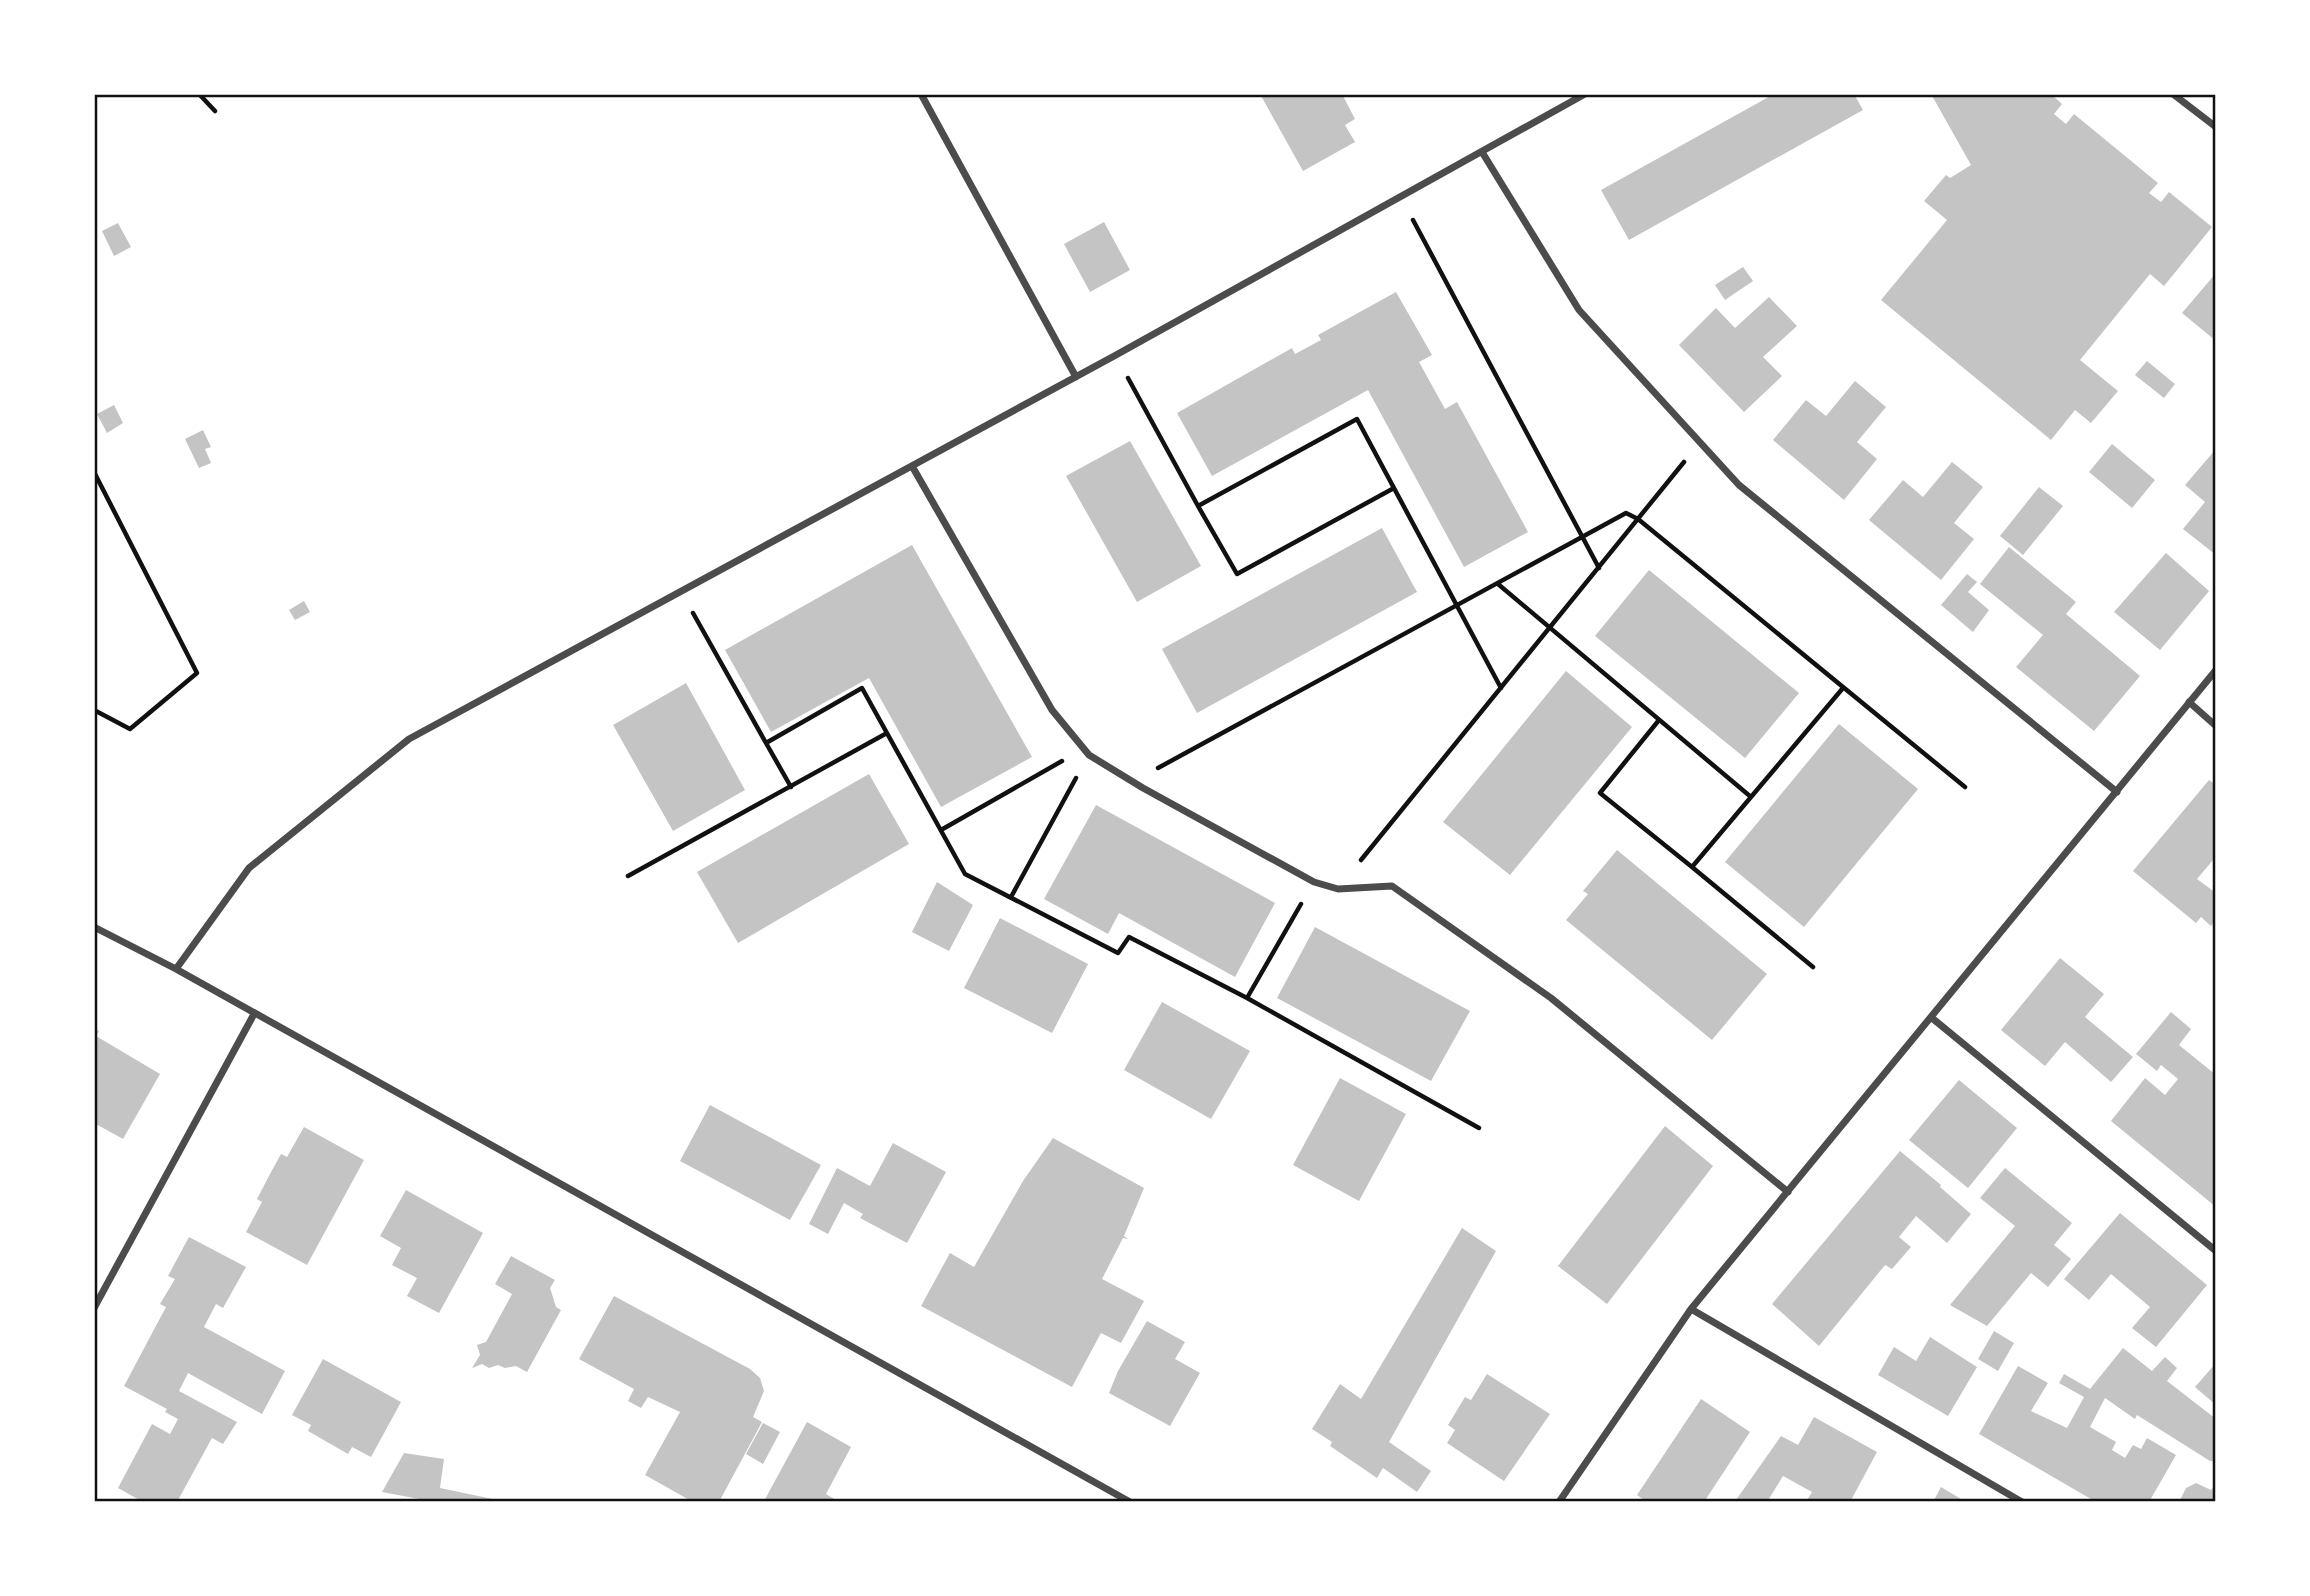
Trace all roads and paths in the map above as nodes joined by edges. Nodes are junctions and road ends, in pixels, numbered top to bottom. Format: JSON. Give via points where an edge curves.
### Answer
{"nodes":[{"id":1,"x":199,"y":94,"type":"edge"},
{"id":2,"x":921,"y":94,"type":"edge"},
{"id":3,"x":1585,"y":94,"type":"edge"},
{"id":4,"x":2173,"y":94,"type":"edge"},
{"id":5,"x":215,"y":111,"type":"dead end"},
{"id":6,"x":2216,"y":127,"type":"edge"},
{"id":7,"x":1482,"y":152,"type":"junction"},
{"id":8,"x":1401,"y":197,"type":"junction"},
{"id":9,"x":1116,"y":355,"type":"junction"},
{"id":10,"x":1076,"y":377,"type":"junction"},
{"id":11,"x":1700,"y":443,"type":"junction"},
{"id":12,"x":912,"y":466,"type":"junction"},
{"id":13,"x":94,"y":472,"type":"edge"},
{"id":14,"x":1394,"y":488,"type":"junction"},
{"id":15,"x":1198,"y":506,"type":"junction"},
{"id":16,"x":1639,"y":519,"type":"junction"},
{"id":17,"x":1583,"y":538,"type":"junction"},
{"id":18,"x":1599,"y":568,"type":"junction"},
{"id":19,"x":1498,"y":583,"type":"junction"},
{"id":20,"x":681,"y":591,"type":"junction"},
{"id":21,"x":1457,"y":605,"type":"junction"},
{"id":22,"x":1549,"y":629,"type":"junction"},
{"id":23,"x":2216,"y":670,"type":"edge"},
{"id":24,"x":1501,"y":688,"type":"junction"},
{"id":25,"x":1843,"y":688,"type":"junction"},
{"id":26,"x":2189,"y":702,"type":"junction"},
{"id":27,"x":94,"y":710,"type":"edge"},
{"id":28,"x":1659,"y":720,"type":"junction"},
{"id":29,"x":2216,"y":726,"type":"edge"},
{"id":30,"x":887,"y":733,"type":"junction"},
{"id":31,"x":766,"y":743,"type":"junction"},
{"id":32,"x":1086,"y":751,"type":"junction"},
{"id":33,"x":1133,"y":781,"type":"junction"},
{"id":34,"x":791,"y":787,"type":"junction"},
{"id":35,"x":1965,"y":787,"type":"dead end"},
{"id":36,"x":2117,"y":792,"type":"junction"},
{"id":37,"x":1751,"y":797,"type":"junction"},
{"id":38,"x":941,"y":830,"type":"junction"},
{"id":39,"x":1692,"y":867,"type":"junction"},
{"id":40,"x":628,"y":876,"type":"dead end"},
{"id":41,"x":1314,"y":882,"type":"junction"},
{"id":42,"x":1338,"y":889,"type":"junction"},
{"id":43,"x":1011,"y":897,"type":"junction"},
{"id":44,"x":94,"y":927,"type":"edge"},
{"id":45,"x":1813,"y":967,"type":"dead end"},
{"id":46,"x":176,"y":969,"type":"junction"},
{"id":47,"x":1247,"y":998,"type":"junction"},
{"id":48,"x":254,"y":1014,"type":"junction"},
{"id":49,"x":1931,"y":1018,"type":"junction"},
{"id":50,"x":1479,"y":1128,"type":"dead end"},
{"id":51,"x":1788,"y":1192,"type":"junction"},
{"id":52,"x":2216,"y":1251,"type":"edge"},
{"id":53,"x":94,"y":1308,"type":"edge"},
{"id":54,"x":1691,"y":1309,"type":"junction"},
{"id":55,"x":2017,"y":1500,"type":"edge"},
{"id":56,"x":1130,"y":1502,"type":"edge"},
{"id":57,"x":1559,"y":1502,"type":"edge"}],
"edges":[{"from":1,"to":5,"type":"path"},
{"from":2,"to":10,"type":"street"},
{"from":3,"to":7,"type":"street"},
{"from":4,"to":6,"type":"street"},
{"from":7,"to":8,"type":"street"},
{"from":7,"to":11,"type":"street","via":[[1579,310]]},
{"from":8,"to":9,"type":"street"},
{"from":8,"to":17,"type":"path"},
{"from":9,"to":10,"type":"street"},
{"from":9,"to":15,"type":"path"},
{"from":10,"to":12,"type":"street"},
{"from":11,"to":16,"type":"path"},
{"from":11,"to":36,"type":"street","via":[[1740,485]]},
{"from":12,"to":20,"type":"street"},
{"from":12,"to":32,"type":"street","via":[[1052,710]]},
{"from":13,"to":27,"type":"path","via":[[197,673],[130,729]]},
{"from":14,"to":15,"type":"path","via":[[1237,574]]},
{"from":14,"to":15,"type":"path","via":[[1357,419]]},
{"from":14,"to":21,"type":"path"},
{"from":16,"to":17,"type":"path","via":[[1626,513]]},
{"from":16,"to":18,"type":"path"},
{"from":16,"to":25,"type":"path"},
{"from":17,"to":18,"type":"path"},
{"from":17,"to":19,"type":"path"},
{"from":18,"to":22,"type":"path"},
{"from":19,"to":21,"type":"path"},
{"from":19,"to":22,"type":"path"},
{"from":20,"to":31,"type":"path"},
{"from":20,"to":46,"type":"street","via":[[409,739],[249,868]]},
{"from":21,"to":24,"type":"path"},
{"from":21,"to":33,"type":"path"},
{"from":22,"to":24,"type":"path"},
{"from":22,"to":28,"type":"path"},
{"from":23,"to":26,"type":"street"},
{"from":24,"to":42,"type":"path"},
{"from":25,"to":35,"type":"path"},
{"from":25,"to":37,"type":"path"},
{"from":26,"to":29,"type":"street"},
{"from":26,"to":36,"type":"street"},
{"from":28,"to":37,"type":"path"},
{"from":28,"to":39,"type":"path","via":[[1600,793]]},
{"from":30,"to":31,"type":"path","via":[[862,688]]},
{"from":30,"to":34,"type":"path"},
{"from":30,"to":38,"type":"path"},
{"from":31,"to":34,"type":"path"},
{"from":32,"to":33,"type":"street"},
{"from":32,"to":38,"type":"path"},
{"from":32,"to":43,"type":"path"},
{"from":33,"to":41,"type":"street"},
{"from":34,"to":40,"type":"path"},
{"from":36,"to":49,"type":"street"},
{"from":37,"to":39,"type":"path"},
{"from":38,"to":43,"type":"path","via":[[965,874]]},
{"from":39,"to":45,"type":"path"},
{"from":41,"to":42,"type":"street"},
{"from":41,"to":47,"type":"path"},
{"from":42,"to":51,"type":"street","via":[[1392,886],[1551,998]]},
{"from":43,"to":47,"type":"path","via":[[1118,953],[1129,937]]},
{"from":44,"to":46,"type":"street"},
{"from":46,"to":48,"type":"street"},
{"from":47,"to":50,"type":"path"},
{"from":48,"to":53,"type":"street"},
{"from":48,"to":56,"type":"street"},
{"from":49,"to":51,"type":"street"},
{"from":49,"to":52,"type":"street"},
{"from":51,"to":54,"type":"street"},
{"from":54,"to":55,"type":"street"},
{"from":54,"to":57,"type":"street"}]}
